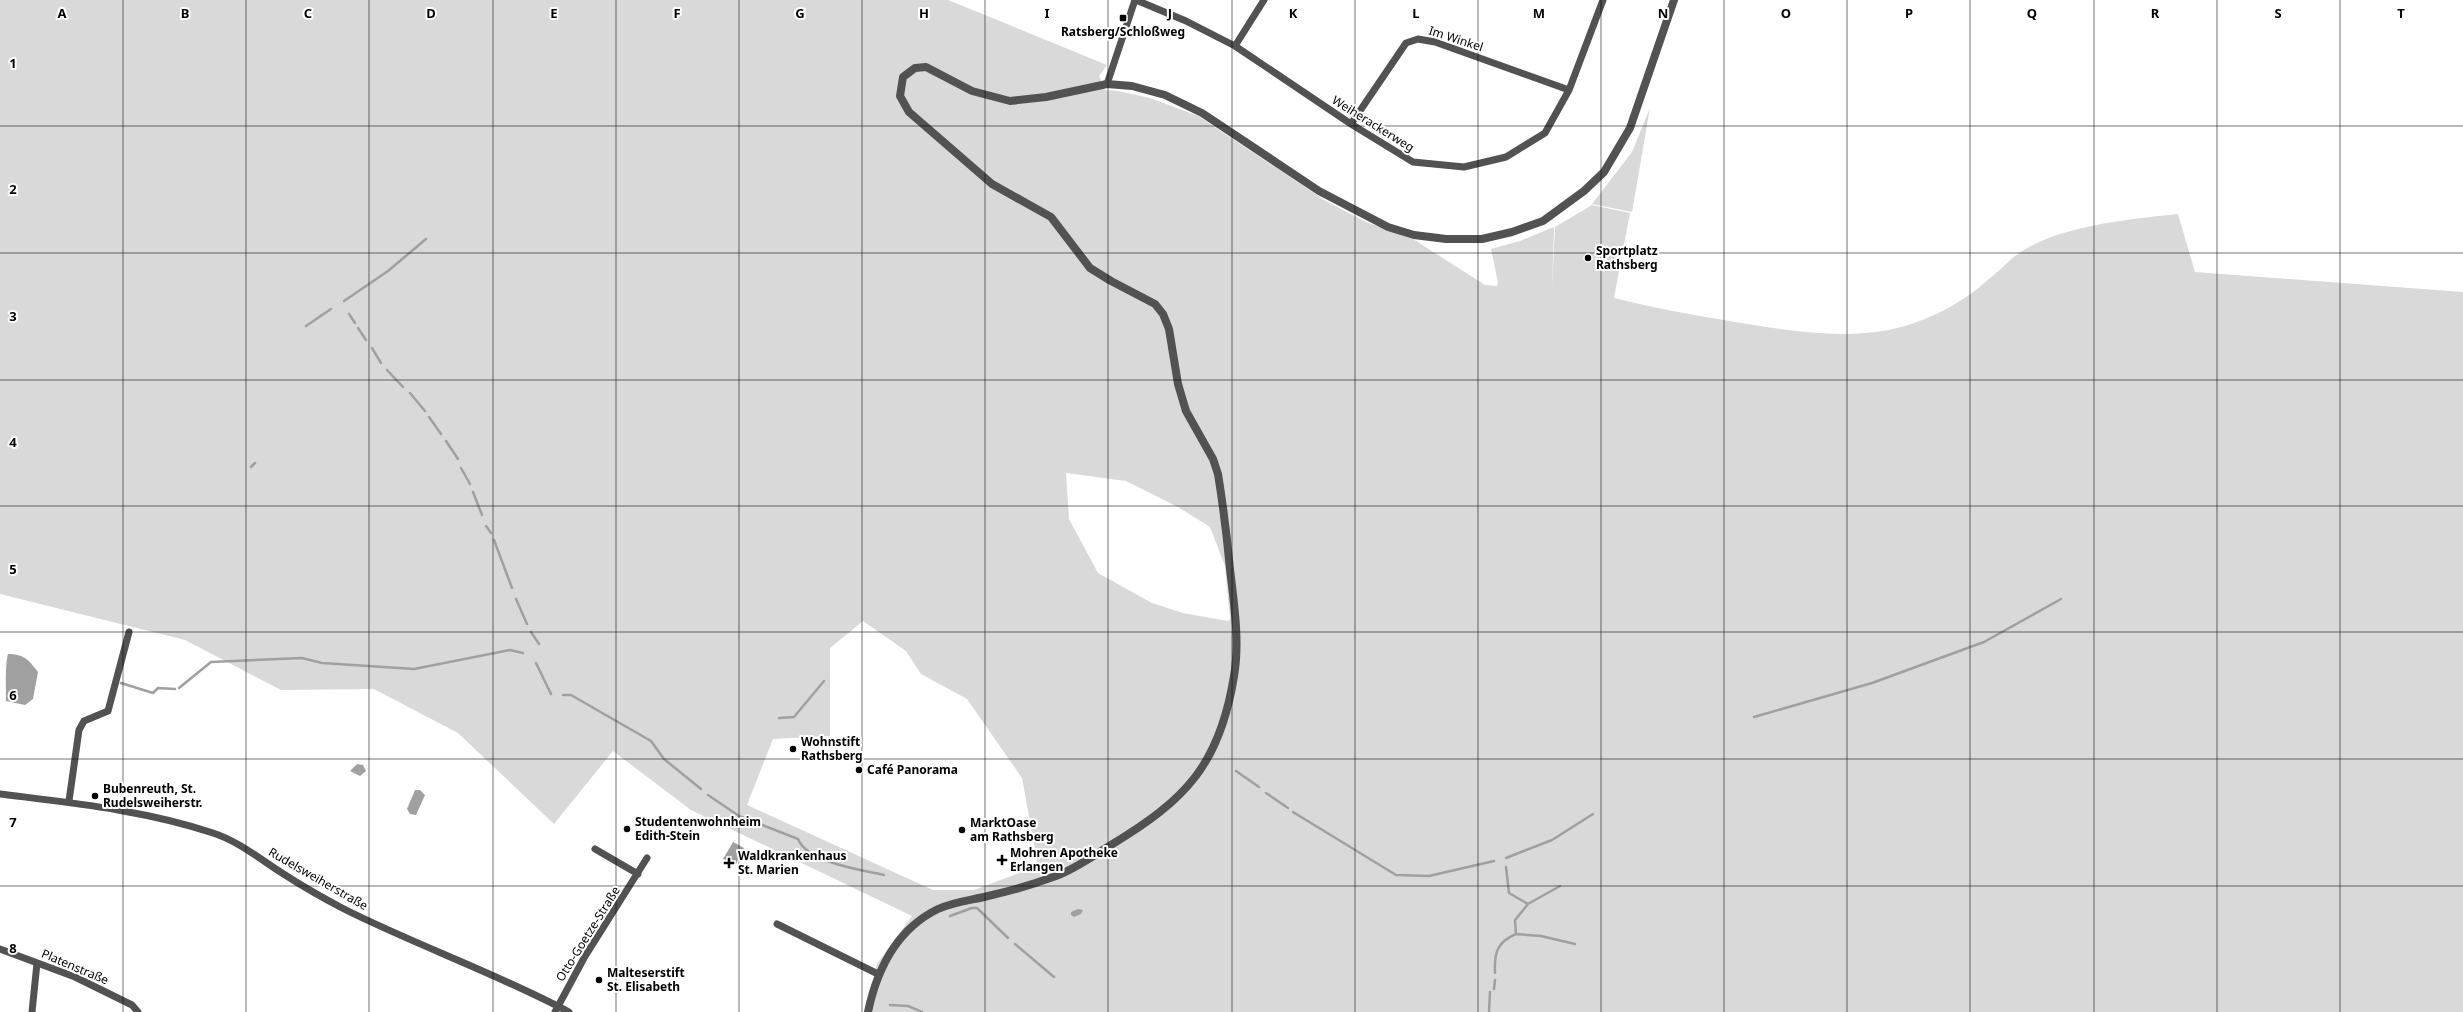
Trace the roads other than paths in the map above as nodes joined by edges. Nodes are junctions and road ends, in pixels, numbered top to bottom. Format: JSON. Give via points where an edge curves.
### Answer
{"nodes":[{"id":1,"x":1136,"y":0,"type":"edge"},
{"id":2,"x":1264,"y":0,"type":"edge"},
{"id":3,"x":1603,"y":0,"type":"edge"},
{"id":4,"x":1674,"y":0,"type":"edge"},
{"id":5,"x":1235,"y":46,"type":"junction"},
{"id":6,"x":1107,"y":84,"type":"junction"},
{"id":7,"x":1569,"y":90,"type":"junction"},
{"id":8,"x":1351,"y":124,"type":"junction"},
{"id":9,"x":129,"y":632,"type":"dead end"},
{"id":10,"x":0,"y":794,"type":"edge"},
{"id":11,"x":69,"y":801,"type":"junction"},
{"id":12,"x":595,"y":849,"type":"dead end"},
{"id":13,"x":647,"y":858,"type":"dead end"},
{"id":14,"x":638,"y":874,"type":"junction"},
{"id":15,"x":777,"y":924,"type":"dead end"},
{"id":16,"x":0,"y":949,"type":"edge"},
{"id":17,"x":37,"y":963,"type":"junction"},
{"id":18,"x":878,"y":974,"type":"junction"},
{"id":19,"x":556,"y":1009,"type":"edge"},
{"id":20,"x":32,"y":1012,"type":"edge"},
{"id":21,"x":138,"y":1012,"type":"edge"},
{"id":22,"x":569,"y":1012,"type":"edge"},
{"id":23,"x":868,"y":1012,"type":"edge"}],
"edges":[{"from":1,"to":5,"type":"street","name":"Weiherackerweg","via":[[1186,21]]},
{"from":1,"to":6,"type":"street"},
{"from":2,"to":5,"type":"street"},
{"from":3,"to":7,"type":"street","name":"Weiherackerweg"},
{"from":4,"to":6,"type":"street","via":[[1633,122],[1619,151],[1604,172],[1584,191],[1543,221],[1482,239],[1414,235],[1388,227],[1319,190],[1202,113],[1165,95],[1132,86]]},
{"from":5,"to":8,"type":"street","name":"Weiherackerweg"},
{"from":6,"to":18,"type":"street","via":[[1046,97],[1010,101],[972,91],[931,68],[920,67],[903,77],[900,96],[906,108],[1001,190],[1051,216],[1090,268],[1155,304],[1163,314],[1169,329],[1178,384],[1186,411],[1218,474],[1233,591],[1235,675],[1220,733],[1208,760],[1184,790],[1143,825],[1059,875],[1022,888],[937,910],[910,928],[885,958]]},
{"from":7,"to":8,"type":"street","name":"Weiherackerweg","via":[[1545,133],[1506,157],[1464,167],[1412,162]]},
{"from":7,"to":8,"type":"street","name":"Im Winkel","via":[[1436,42],[1418,39],[1406,43]]},
{"from":9,"to":11,"type":"street","via":[[108,711],[84,721],[78,730]]},
{"from":10,"to":11,"type":"street","name":"Rudelsweiherstraße"},
{"from":11,"to":19,"type":"street","name":"Rudelsweiherstraße","via":[[142,815],[213,833],[238,844],[283,874],[343,908]]},
{"from":12,"to":14,"type":"street"},
{"from":13,"to":14,"type":"street","name":"Otto-Goetze-Straße"},
{"from":14,"to":19,"type":"street","name":"Otto-Goetze-Straße","via":[[584,958]]},
{"from":15,"to":18,"type":"street"},
{"from":16,"to":17,"type":"street","name":"Platenstraße"},
{"from":17,"to":20,"type":"street"},
{"from":17,"to":21,"type":"street","name":"Platenstraße","via":[[76,977],[132,1005]]},
{"from":18,"to":23,"type":"street"},
{"from":19,"to":22,"type":"street","name":"Rudelsweiherstraße"}]}
